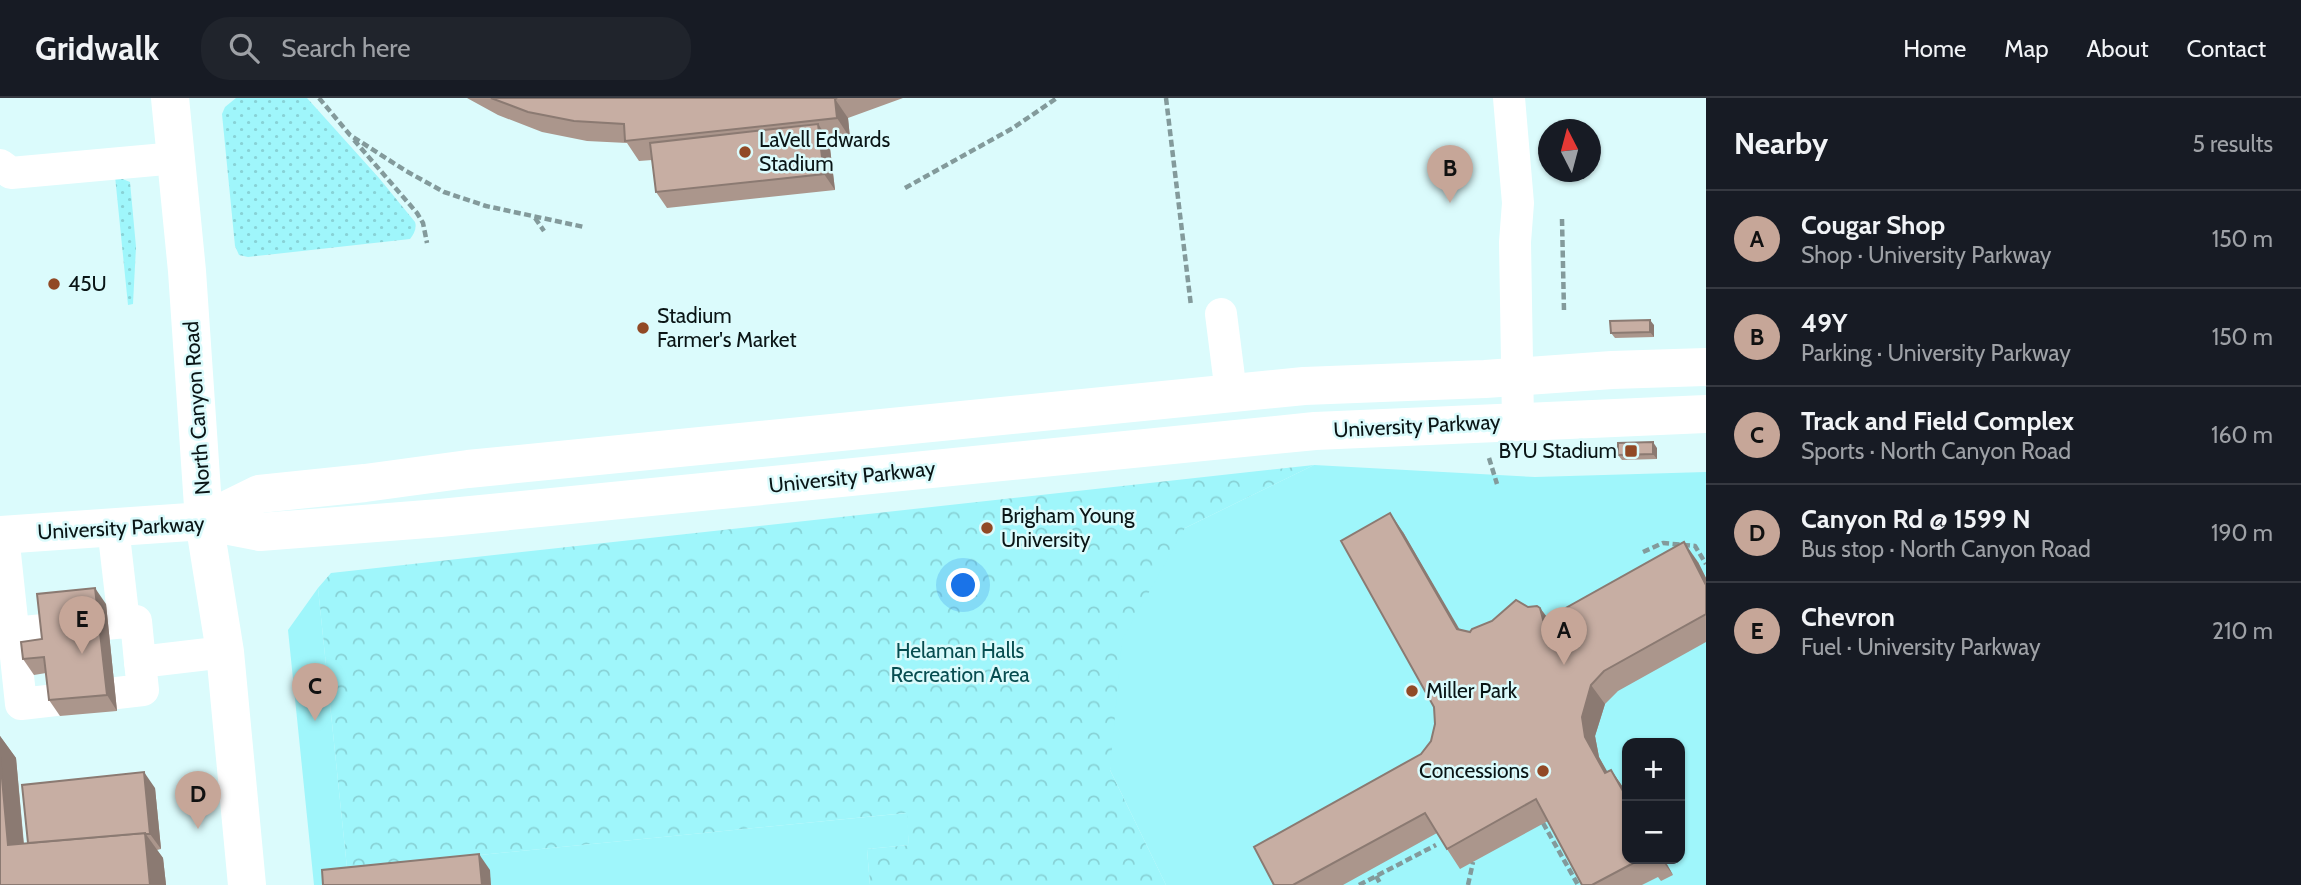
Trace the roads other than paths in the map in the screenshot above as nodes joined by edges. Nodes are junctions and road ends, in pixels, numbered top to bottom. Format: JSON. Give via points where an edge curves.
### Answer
{"nodes":[{"id":1,"x":170,"y":98,"type":"edge"},
{"id":2,"x":1509,"y":98,"type":"edge"},
{"id":3,"x":176,"y":158,"type":"junction"},
{"id":4,"x":0,"y":164,"type":"edge"},
{"id":5,"x":1207,"y":316,"type":"road end"},
{"id":6,"x":1706,"y":368,"type":"edge"},
{"id":7,"x":1516,"y":377,"type":"junction"},
{"id":8,"x":1231,"y":393,"type":"junction"},
{"id":9,"x":1706,"y":414,"type":"edge"},
{"id":10,"x":1518,"y":421,"type":"junction"},
{"id":11,"x":204,"y":522,"type":"junction"},
{"id":12,"x":113,"y":527,"type":"junction"},
{"id":13,"x":1,"y":535,"type":"edge"},
{"id":14,"x":124,"y":622,"type":"junction"},
{"id":15,"x":13,"y":633,"type":"junction"},
{"id":16,"x":225,"y":652,"type":"junction"},
{"id":17,"x":140,"y":662,"type":"junction"},
{"id":18,"x":247,"y":885,"type":"edge"}],
"edges":[{"from":1,"to":3,"type":"main road","name":"North Canyon Road"},
{"from":2,"to":7,"type":"lane","via":[[1518,203]]},
{"from":3,"to":4,"type":"lane","via":[[11,173]]},
{"from":3,"to":11,"type":"main road","name":"North Canyon Road"},
{"from":5,"to":8,"type":"lane"},
{"from":6,"to":7,"type":"main road","name":"University Parkway"},
{"from":7,"to":8,"type":"main road","name":"University Parkway"},
{"from":7,"to":10,"type":"lane"},
{"from":8,"to":11,"type":"main road","name":"University Parkway","via":[[468,468],[258,494]]},
{"from":9,"to":10,"type":"main road","name":"University Parkway"},
{"from":10,"to":11,"type":"main road","name":"University Parkway","via":[[1301,432],[288,530],[260,532]]},
{"from":11,"to":12,"type":"main road","name":"University Parkway"},
{"from":11,"to":16,"type":"main road","name":"North Canyon Road"},
{"from":12,"to":13,"type":"main road","name":"University Parkway"},
{"from":12,"to":14,"type":"lane"},
{"from":13,"to":15,"type":"lane"},
{"from":14,"to":15,"type":"lane"},
{"from":14,"to":17,"type":"lane","via":[[136,621]]},
{"from":15,"to":17,"type":"lane","via":[[22,704],[143,690]]},
{"from":16,"to":17,"type":"lane"},
{"from":16,"to":18,"type":"main road","name":"North Canyon Road"}]}
